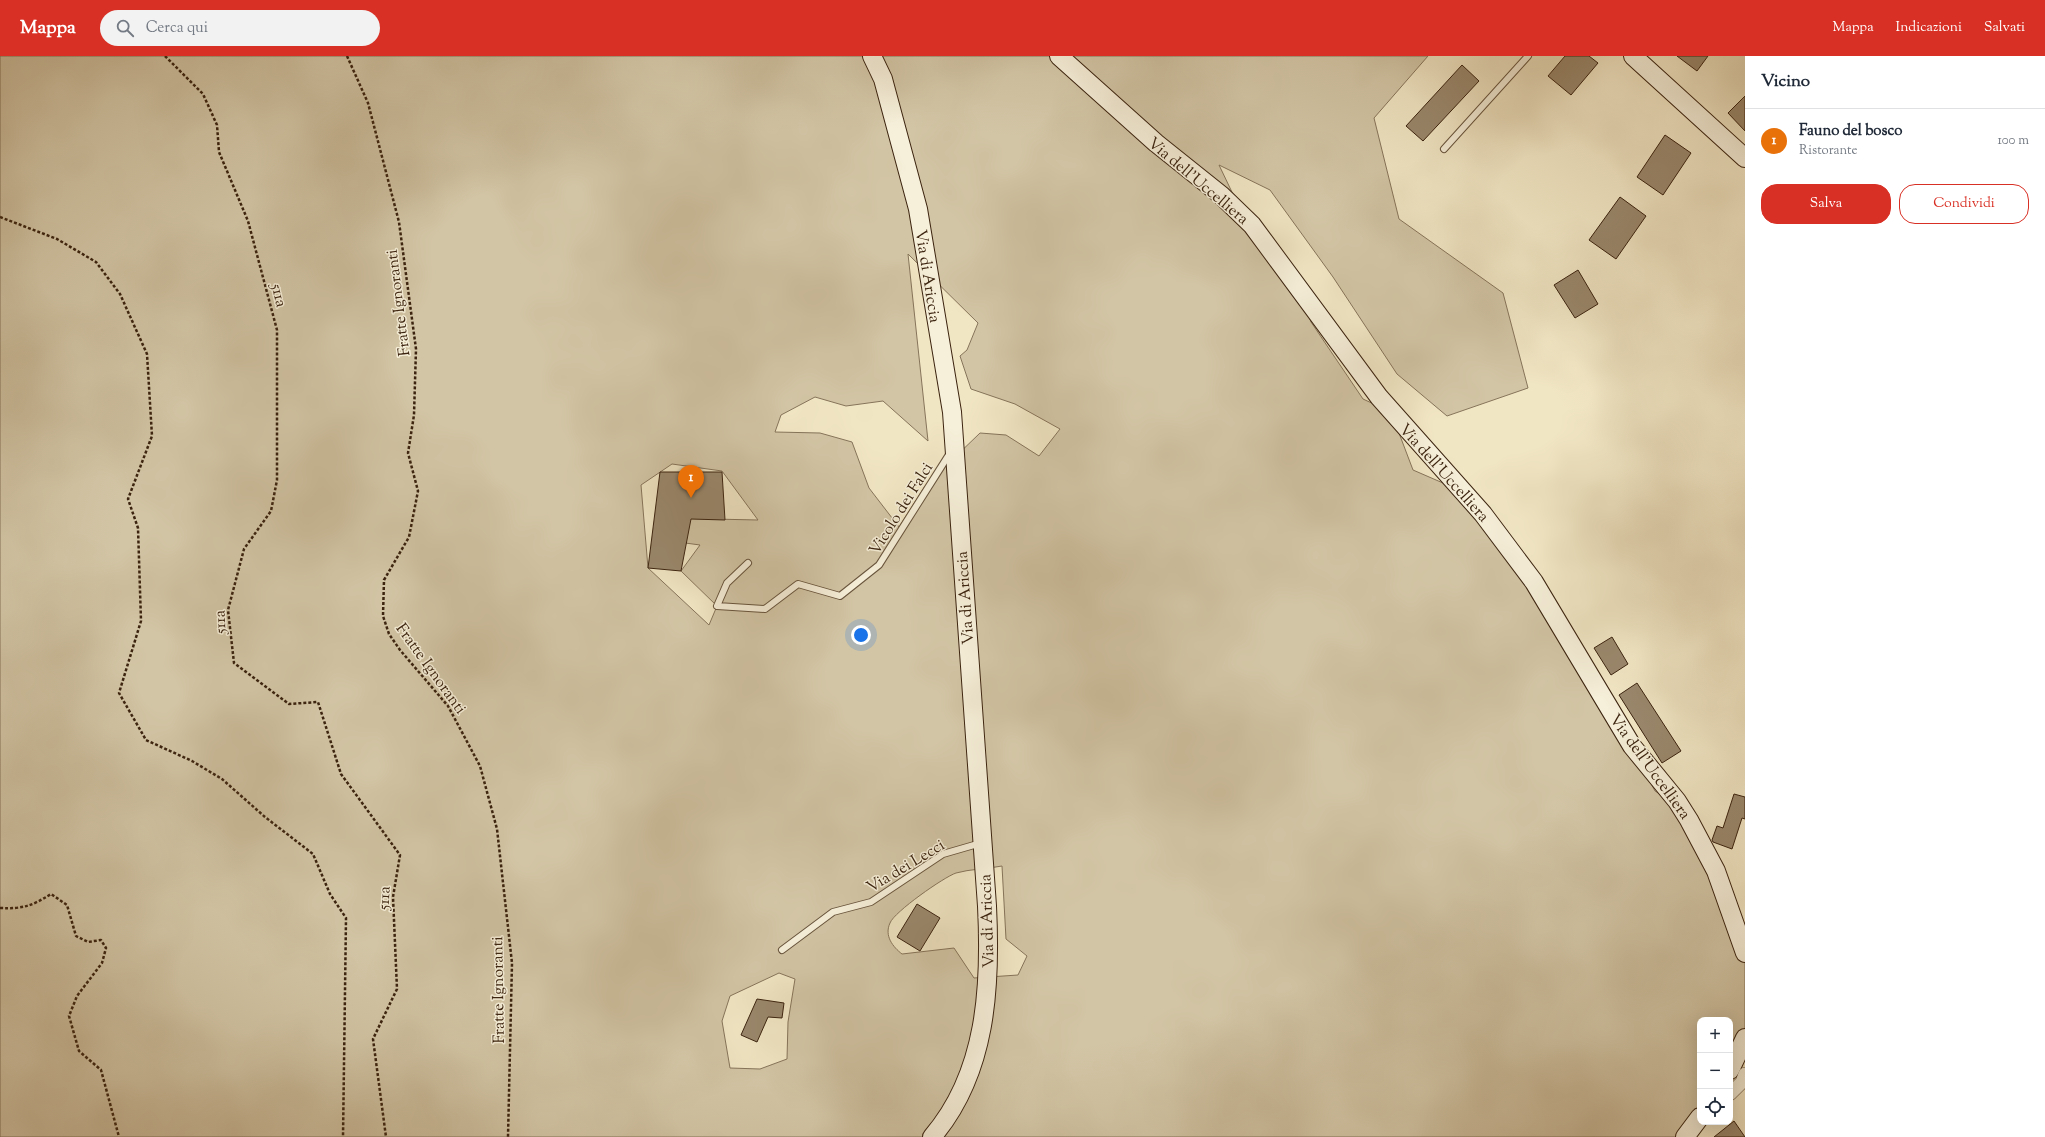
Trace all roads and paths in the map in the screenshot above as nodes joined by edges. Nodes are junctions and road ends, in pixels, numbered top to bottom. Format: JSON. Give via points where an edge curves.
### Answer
{"nodes":[{"id":1,"x":165,"y":56,"type":"edge"},
{"id":2,"x":347,"y":56,"type":"edge"},
{"id":3,"x":872,"y":56,"type":"edge"},
{"id":4,"x":1059,"y":56,"type":"edge"},
{"id":5,"x":1528,"y":56,"type":"edge"},
{"id":6,"x":1633,"y":56,"type":"edge"},
{"id":7,"x":1444,"y":149,"type":"dead end"},
{"id":8,"x":1745,"y":158,"type":"edge"},
{"id":9,"x":0,"y":218,"type":"edge"},
{"id":10,"x":954,"y":447,"type":"junction"},
{"id":11,"x":748,"y":563,"type":"dead end"},
{"id":12,"x":982,"y":842,"type":"junction"},
{"id":13,"x":0,"y":908,"type":"edge"},
{"id":14,"x":782,"y":950,"type":"dead end"},
{"id":15,"x":1745,"y":953,"type":"edge"},
{"id":16,"x":1745,"y":1038,"type":"edge"},
{"id":17,"x":1733,"y":1064,"type":"edge"},
{"id":18,"x":1745,"y":1074,"type":"edge"},
{"id":19,"x":1733,"y":1091,"type":"edge"},
{"id":20,"x":1697,"y":1122,"type":"edge"},
{"id":21,"x":119,"y":1137,"type":"edge"},
{"id":22,"x":343,"y":1137,"type":"edge"},
{"id":23,"x":386,"y":1137,"type":"edge"},
{"id":24,"x":508,"y":1137,"type":"edge"},
{"id":25,"x":932,"y":1137,"type":"edge"},
{"id":26,"x":1685,"y":1137,"type":"edge"}],
"edges":[{"from":1,"to":23,"type":"path","name":"511a","via":[[203,94],[217,125],[219,152],[248,221],[276,330],[277,480],[271,511],[244,549],[228,610],[234,663],[289,704],[318,702],[341,774],[400,855],[393,897],[397,988],[373,1039]]},
{"from":2,"to":24,"type":"path","name":"Fratte Ignoranti","via":[[368,103],[399,222],[416,349],[414,415],[408,453],[418,491],[409,537],[384,580],[383,616],[389,634],[400,650],[448,706],[477,760],[497,829],[512,963]]},
{"from":3,"to":10,"type":"street","name":"Via di Ariccia","via":[[883,79],[918,209],[952,412]]},
{"from":4,"to":15,"type":"street","name":"Via dell'Uccelliera","via":[[1150,139],[1221,195],[1252,225],[1379,397],[1483,514],[1534,582],[1632,746],[1690,820],[1716,871]]},
{"from":5,"to":7,"type":"lane"},
{"from":6,"to":8,"type":"street"},
{"from":9,"to":22,"type":"path","via":[[57,239],[96,262],[120,294],[147,354],[152,436],[128,500],[138,528],[141,621],[119,693],[146,740],[222,778],[265,817],[313,854],[330,894],[346,918]]},
{"from":10,"to":11,"type":"lane","name":"Vicolo dei Falci","via":[[879,565],[840,596],[798,584],[765,608],[717,606],[727,583]]},
{"from":10,"to":12,"type":"street","name":"Via di Ariccia"},
{"from":12,"to":14,"type":"lane","name":"Via dei Lecci","via":[[943,854],[870,902],[833,912]]},
{"from":12,"to":25,"type":"street","name":"Via di Ariccia","via":[[989,968],[986,1008],[976,1051],[964,1084],[953,1109]]},
{"from":13,"to":21,"type":"path","via":[[19,908],[34,904],[52,894],[67,905],[76,936],[88,942],[101,940],[106,948],[102,963],[77,996],[69,1016],[79,1051],[101,1070]]},
{"from":16,"to":17,"type":"street"},
{"from":18,"to":19,"type":"street","via":[[1742,1082]]},
{"from":20,"to":26,"type":"street"}]}
